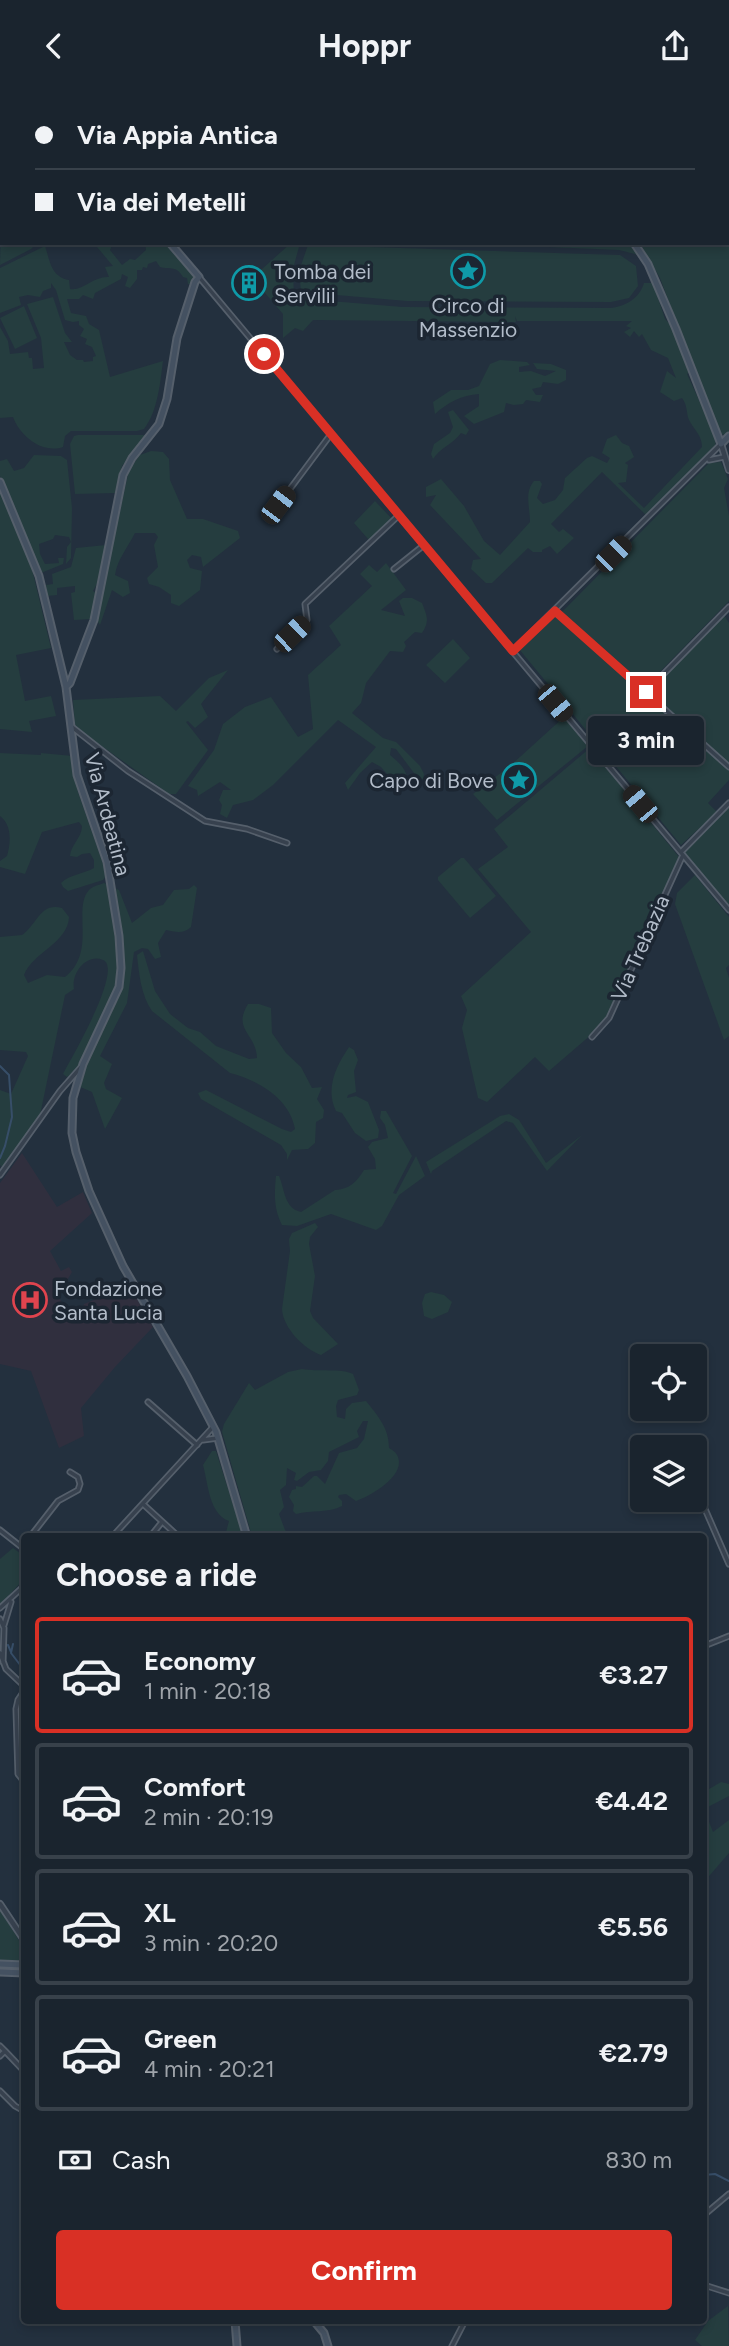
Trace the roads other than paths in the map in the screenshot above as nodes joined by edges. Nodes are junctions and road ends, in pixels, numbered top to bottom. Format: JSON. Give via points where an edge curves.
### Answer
{"nodes":[{"id":1,"x":172,"y":245,"type":"edge"},
{"id":2,"x":635,"y":245,"type":"edge"},
{"id":3,"x":198,"y":277,"type":"junction"},
{"id":4,"x":331,"y":434,"type":"junction"},
{"id":5,"x":729,"y":436,"type":"edge"},
{"id":6,"x":721,"y":444,"type":"junction"},
{"id":7,"x":724,"y":457,"type":"junction"},
{"id":8,"x":707,"y":460,"type":"junction"},
{"id":9,"x":729,"y":470,"type":"edge"},
{"id":10,"x":0,"y":482,"type":"edge"},
{"id":11,"x":278,"y":505,"type":"dead end"},
{"id":12,"x":398,"y":516,"type":"junction"},
{"id":13,"x":424,"y":545,"type":"junction"},
{"id":14,"x":394,"y":569,"type":"dead end"},
{"id":15,"x":729,"y":607,"type":"edge"},
{"id":16,"x":555,"y":611,"type":"junction"},
{"id":17,"x":277,"y":649,"type":"dead end"},
{"id":18,"x":513,"y":651,"type":"junction"},
{"id":19,"x":66,"y":687,"type":"junction"},
{"id":20,"x":646,"y":692,"type":"junction"},
{"id":21,"x":72,"y":727,"type":"junction"},
{"id":22,"x":729,"y":767,"type":"edge"},
{"id":23,"x":729,"y":803,"type":"edge"},
{"id":24,"x":287,"y":843,"type":"dead end"},
{"id":25,"x":682,"y":854,"type":"junction"},
{"id":26,"x":729,"y":910,"type":"edge"},
{"id":27,"x":593,"y":1037,"type":"dead end"},
{"id":28,"x":83,"y":1064,"type":"junction"},
{"id":29,"x":0,"y":1175,"type":"edge"},
{"id":30,"x":148,"y":1402,"type":"dead end"},
{"id":31,"x":213,"y":1427,"type":"junction"},
{"id":32,"x":218,"y":1438,"type":"junction"},
{"id":33,"x":201,"y":1440,"type":"junction"},
{"id":34,"x":197,"y":1445,"type":"junction"},
{"id":35,"x":70,"y":1472,"type":"dead end"},
{"id":36,"x":143,"y":1504,"type":"junction"},
{"id":37,"x":706,"y":1512,"type":"edge"},
{"id":38,"x":162,"y":1522,"type":"junction"},
{"id":39,"x":0,"y":1530,"type":"edge"},
{"id":40,"x":33,"y":1533,"type":"edge"},
{"id":41,"x":116,"y":1533,"type":"edge"},
{"id":42,"x":153,"y":1533,"type":"edge"},
{"id":43,"x":174,"y":1533,"type":"edge"},
{"id":44,"x":246,"y":1533,"type":"edge"},
{"id":45,"x":21,"y":1545,"type":"edge"},
{"id":46,"x":729,"y":1564,"type":"edge"},
{"id":47,"x":21,"y":1589,"type":"edge"},
{"id":48,"x":13,"y":1598,"type":"junction"},
{"id":49,"x":0,"y":1608,"type":"edge"},
{"id":50,"x":0,"y":1619,"type":"edge"},
{"id":51,"x":4,"y":1628,"type":"junction"},
{"id":52,"x":729,"y":1636,"type":"edge"},
{"id":53,"x":0,"y":1638,"type":"edge"},
{"id":54,"x":707,"y":1645,"type":"edge"},
{"id":55,"x":0,"y":1653,"type":"edge"},
{"id":56,"x":3,"y":1662,"type":"junction"},
{"id":57,"x":21,"y":1686,"type":"edge"},
{"id":58,"x":21,"y":1694,"type":"edge"},
{"id":59,"x":21,"y":1778,"type":"edge"},
{"id":60,"x":0,"y":1904,"type":"edge"},
{"id":61,"x":21,"y":1936,"type":"edge"},
{"id":62,"x":0,"y":1964,"type":"edge"},
{"id":63,"x":21,"y":1965,"type":"edge"},
{"id":64,"x":0,"y":1972,"type":"edge"},
{"id":65,"x":21,"y":1973,"type":"edge"},
{"id":66,"x":0,"y":2046,"type":"edge"},
{"id":67,"x":5,"y":2051,"type":"junction"},
{"id":68,"x":0,"y":2056,"type":"edge"},
{"id":69,"x":21,"y":2068,"type":"edge"},
{"id":70,"x":0,"y":2091,"type":"edge"},
{"id":71,"x":21,"y":2109,"type":"edge"},
{"id":72,"x":729,"y":2194,"type":"edge"},
{"id":73,"x":707,"y":2212,"type":"edge"},
{"id":74,"x":707,"y":2286,"type":"edge"},
{"id":75,"x":729,"y":2293,"type":"edge"},
{"id":76,"x":237,"y":2324,"type":"edge"},
{"id":77,"x":317,"y":2324,"type":"edge"},
{"id":78,"x":463,"y":2324,"type":"edge"},
{"id":79,"x":237,"y":2346,"type":"edge"},
{"id":80,"x":328,"y":2346,"type":"edge"},
{"id":81,"x":452,"y":2346,"type":"edge"}],
"edges":[{"from":1,"to":3,"type":"main road"},
{"from":2,"to":6,"type":"main road","via":[[677,329]]},
{"from":3,"to":4,"type":"street"},
{"from":3,"to":19,"type":"main road","via":[[177,338],[159,424],[123,475],[94,620]]},
{"from":4,"to":11,"type":"street"},
{"from":4,"to":12,"type":"street"},
{"from":5,"to":6,"type":"main road"},
{"from":6,"to":7,"type":"street"},
{"from":6,"to":8,"type":"street"},
{"from":7,"to":8,"type":"street"},
{"from":7,"to":9,"type":"street"},
{"from":8,"to":16,"type":"street"},
{"from":10,"to":19,"type":"main road","name":"Via Ardeatina","via":[[37,571]]},
{"from":12,"to":13,"type":"street"},
{"from":12,"to":17,"type":"street","via":[[305,604],[307,620]]},
{"from":13,"to":14,"type":"street"},
{"from":13,"to":18,"type":"street"},
{"from":15,"to":20,"type":"street"},
{"from":16,"to":18,"type":"street"},
{"from":16,"to":20,"type":"street"},
{"from":18,"to":25,"type":"street"},
{"from":19,"to":21,"type":"main road","name":"Via Ardeatina"},
{"from":20,"to":22,"type":"street"},
{"from":21,"to":24,"type":"street","via":[[128,771],[205,821]]},
{"from":21,"to":28,"type":"main road","name":"Via Ardeatina","via":[[81,791],[107,862],[121,963],[116,995]]},
{"from":23,"to":25,"type":"street","name":"Via Trebazia"},
{"from":25,"to":26,"type":"street"},
{"from":25,"to":27,"type":"street","name":"Via Trebazia","via":[[609,1018]]},
{"from":28,"to":29,"type":"street"},
{"from":28,"to":31,"type":"main road","name":"Via Ardeatina","via":[[73,1098],[72,1133],[89,1191],[123,1266]]},
{"from":30,"to":34,"type":"street"},
{"from":31,"to":32,"type":"main road","name":"Via Ardeatina"},
{"from":31,"to":33,"type":"street"},
{"from":32,"to":33,"type":"street"},
{"from":32,"to":44,"type":"main road","name":"Via Ardeatina"},
{"from":33,"to":34,"type":"street"},
{"from":34,"to":36,"type":"street"},
{"from":35,"to":40,"type":"street","via":[[78,1477],[78,1490],[61,1497]]},
{"from":36,"to":38,"type":"street"},
{"from":36,"to":41,"type":"street"},
{"from":37,"to":46,"type":"street"},
{"from":38,"to":42,"type":"street"},
{"from":38,"to":43,"type":"street"},
{"from":39,"to":45,"type":"street"},
{"from":47,"to":48,"type":"street"},
{"from":48,"to":49,"type":"street"},
{"from":48,"to":51,"type":"street"},
{"from":50,"to":51,"type":"street"},
{"from":51,"to":53,"type":"street"},
{"from":51,"to":56,"type":"street"},
{"from":52,"to":54,"type":"street"},
{"from":55,"to":56,"type":"street"},
{"from":56,"to":57,"type":"street"},
{"from":58,"to":59,"type":"street","via":[[16,1709]]},
{"from":60,"to":61,"type":"street"},
{"from":62,"to":63,"type":"main road"},
{"from":64,"to":65,"type":"main road"},
{"from":66,"to":67,"type":"street"},
{"from":67,"to":68,"type":"street"},
{"from":67,"to":69,"type":"street"},
{"from":70,"to":71,"type":"street"},
{"from":72,"to":73,"type":"street"},
{"from":74,"to":75,"type":"street"},
{"from":76,"to":79,"type":"main road"},
{"from":77,"to":80,"type":"main road"},
{"from":78,"to":81,"type":"street"}]}
